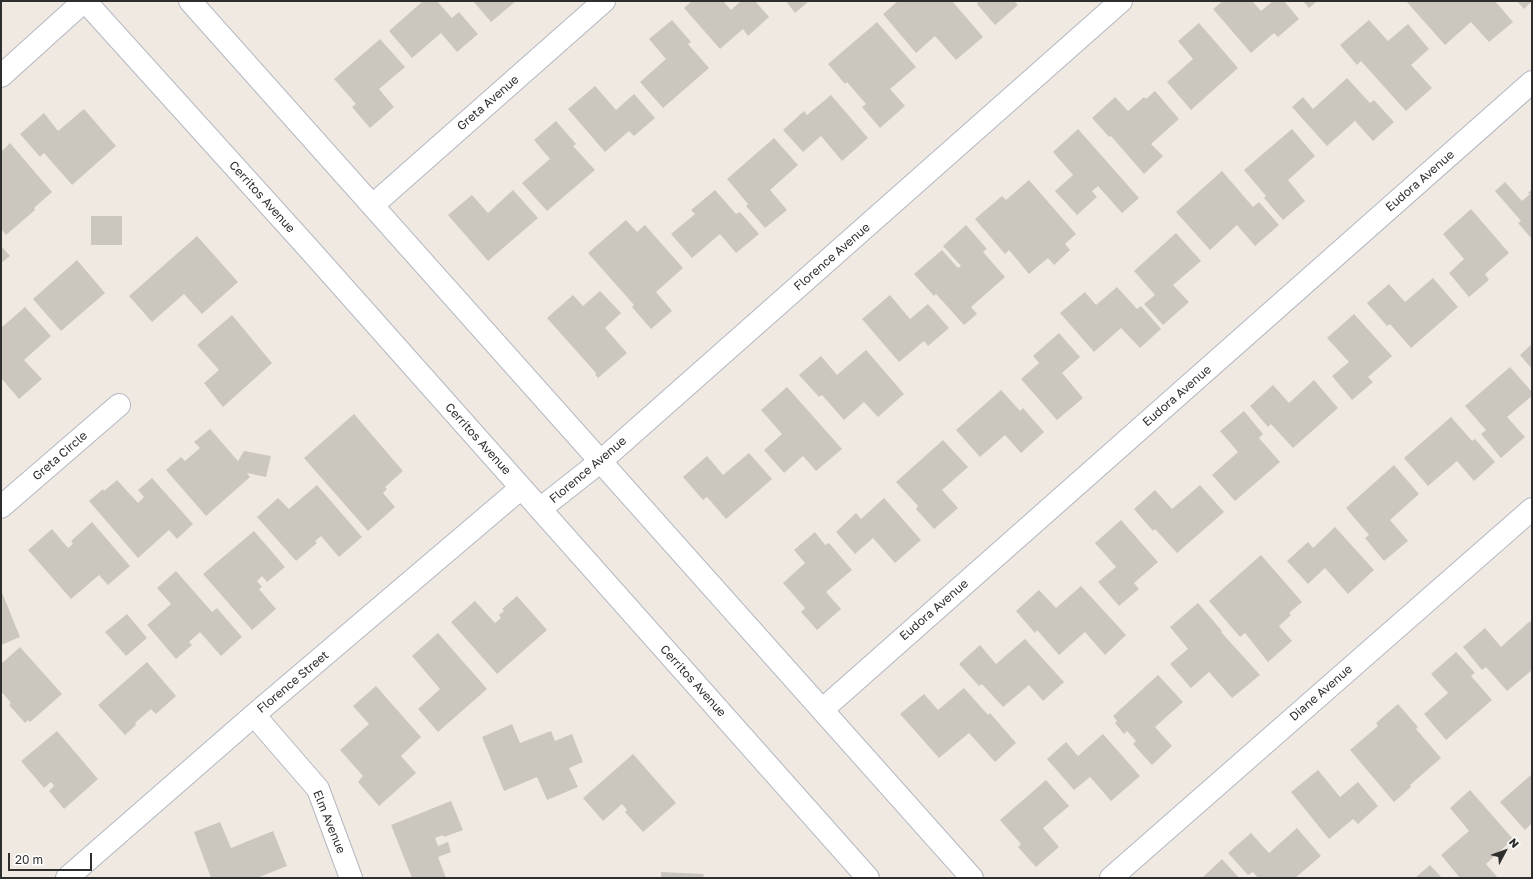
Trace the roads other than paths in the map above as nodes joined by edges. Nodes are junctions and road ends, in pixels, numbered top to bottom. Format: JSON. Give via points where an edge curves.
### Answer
{"nodes":[{"id":1,"x":85,"y":1,"type":"edge"},
{"id":2,"x":190,"y":1,"type":"edge"},
{"id":3,"x":604,"y":1,"type":"edge"},
{"id":4,"x":1121,"y":1,"type":"edge"},
{"id":5,"x":1,"y":76,"type":"edge"},
{"id":6,"x":1532,"y":82,"type":"edge"},
{"id":7,"x":373,"y":205,"type":"junction"},
{"id":8,"x":119,"y":405,"type":"dead end"},
{"id":9,"x":601,"y":461,"type":"junction"},
{"id":10,"x":521,"y":488,"type":"junction"},
{"id":11,"x":1,"y":507,"type":"edge"},
{"id":12,"x":540,"y":509,"type":"junction"},
{"id":13,"x":1532,"y":509,"type":"edge"},
{"id":14,"x":822,"y":710,"type":"junction"},
{"id":15,"x":254,"y":715,"type":"junction"},
{"id":16,"x":67,"y":878,"type":"edge"},
{"id":17,"x":351,"y":878,"type":"edge"},
{"id":18,"x":868,"y":878,"type":"edge"},
{"id":19,"x":972,"y":878,"type":"edge"},
{"id":20,"x":1111,"y":878,"type":"edge"}],
"edges":[{"from":1,"to":5,"type":"street"},
{"from":1,"to":10,"type":"street","name":"Cerritos Avenue"},
{"from":2,"to":7,"type":"street"},
{"from":3,"to":7,"type":"street","name":"Greta Avenue"},
{"from":4,"to":9,"type":"street","name":"Florence Avenue"},
{"from":6,"to":14,"type":"street","name":"Eudora Avenue"},
{"from":7,"to":9,"type":"street"},
{"from":8,"to":11,"type":"street","name":"Greta Circle"},
{"from":9,"to":12,"type":"street","name":"Florence Avenue"},
{"from":9,"to":14,"type":"street"},
{"from":10,"to":12,"type":"street","name":"Cerritos Avenue"},
{"from":10,"to":15,"type":"street","name":"Florence Street"},
{"from":12,"to":18,"type":"street","name":"Cerritos Avenue"},
{"from":13,"to":20,"type":"street","name":"Diane Avenue"},
{"from":14,"to":19,"type":"street"},
{"from":15,"to":16,"type":"street","name":"Florence Street"},
{"from":15,"to":17,"type":"street","name":"Elm Avenue","via":[[318,789]]}]}
